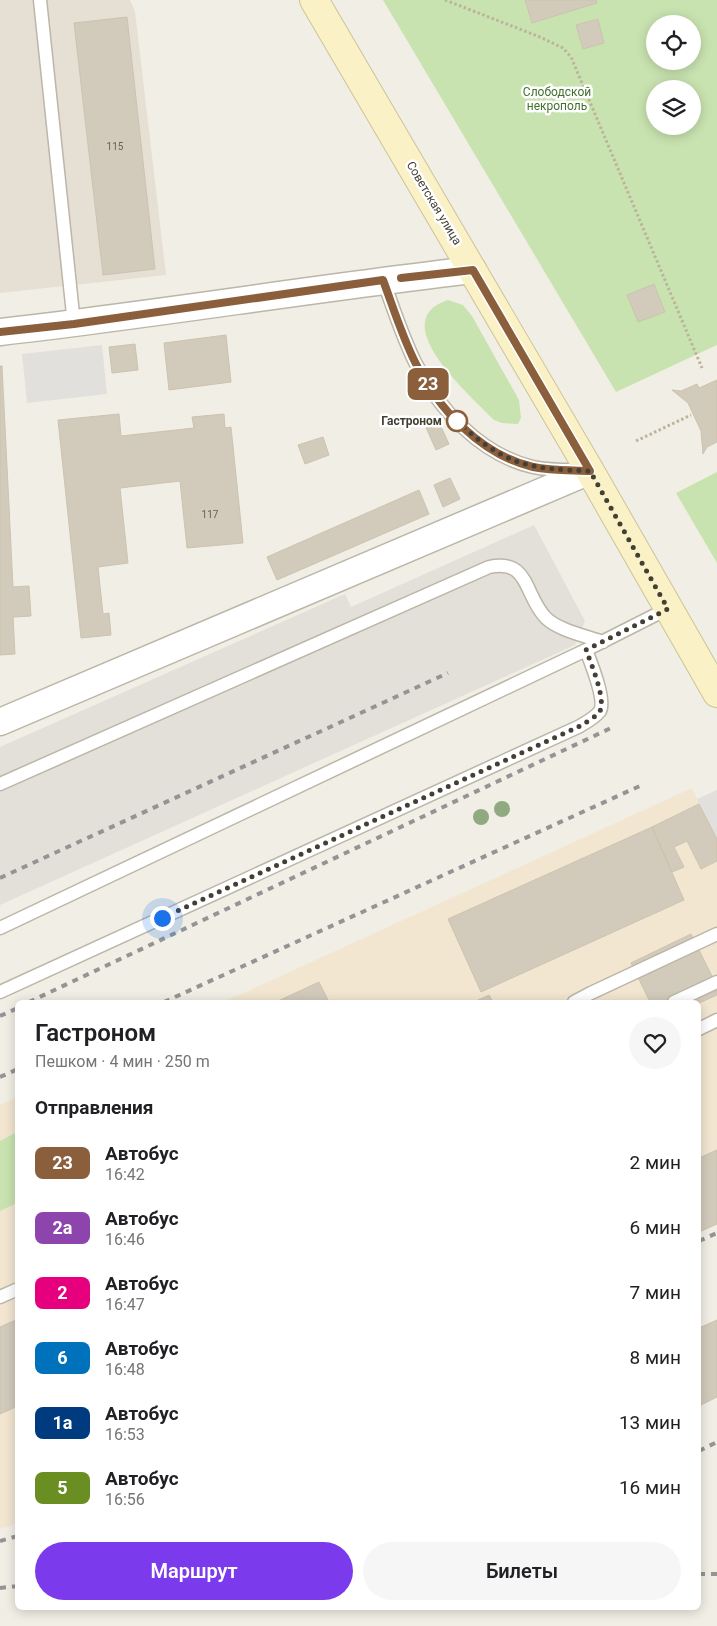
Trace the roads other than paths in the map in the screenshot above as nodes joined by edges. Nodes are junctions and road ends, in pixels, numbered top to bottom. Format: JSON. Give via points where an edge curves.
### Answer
{"nodes":[{"id":1,"x":40,"y":0,"type":"edge"},
{"id":2,"x":314,"y":0,"type":"edge"},
{"id":3,"x":473,"y":270,"type":"junction"},
{"id":4,"x":383,"y":280,"type":"junction"},
{"id":5,"x":74,"y":324,"type":"junction"},
{"id":6,"x":0,"y":332,"type":"edge"},
{"id":7,"x":590,"y":471,"type":"junction"},
{"id":8,"x":668,"y":609,"type":"junction"},
{"id":9,"x":602,"y":642,"type":"junction"},
{"id":10,"x":586,"y":650,"type":"junction"},
{"id":11,"x":717,"y":694,"type":"edge"},
{"id":12,"x":0,"y":722,"type":"edge"},
{"id":13,"x":0,"y":784,"type":"edge"},
{"id":14,"x":0,"y":928,"type":"edge"},
{"id":15,"x":717,"y":934,"type":"edge"},
{"id":16,"x":717,"y":982,"type":"edge"},
{"id":17,"x":0,"y":992,"type":"edge"},
{"id":18,"x":578,"y":1000,"type":"edge"},
{"id":19,"x":678,"y":1000,"type":"edge"},
{"id":20,"x":717,"y":1020,"type":"edge"},
{"id":21,"x":701,"y":1028,"type":"edge"},
{"id":22,"x":15,"y":1290,"type":"edge"},
{"id":23,"x":0,"y":1297,"type":"edge"}],
"edges":[{"from":1,"to":5,"type":"lane"},
{"from":2,"to":3,"type":"main road","name":"Советская улица"},
{"from":3,"to":4,"type":"street"},
{"from":3,"to":7,"type":"main road","name":"Советская улица"},
{"from":4,"to":5,"type":"street"},
{"from":4,"to":7,"type":"lane","via":[[414,361],[426,382],[459,423],[496,453],[514,461],[533,467]]},
{"from":5,"to":6,"type":"street"},
{"from":7,"to":8,"type":"main road","name":"Советская улица"},
{"from":7,"to":12,"type":"street"},
{"from":8,"to":9,"type":"lane"},
{"from":8,"to":11,"type":"main road","name":"Советская улица"},
{"from":9,"to":10,"type":"lane"},
{"from":9,"to":13,"type":"lane","via":[[544,617],[518,570],[507,565],[489,567]]},
{"from":10,"to":14,"type":"lane"},
{"from":10,"to":17,"type":"lane","via":[[602,700],[600,710],[592,719]]},
{"from":15,"to":18,"type":"lane"},
{"from":16,"to":19,"type":"lane"},
{"from":20,"to":21,"type":"lane"},
{"from":22,"to":23,"type":"lane"}]}
